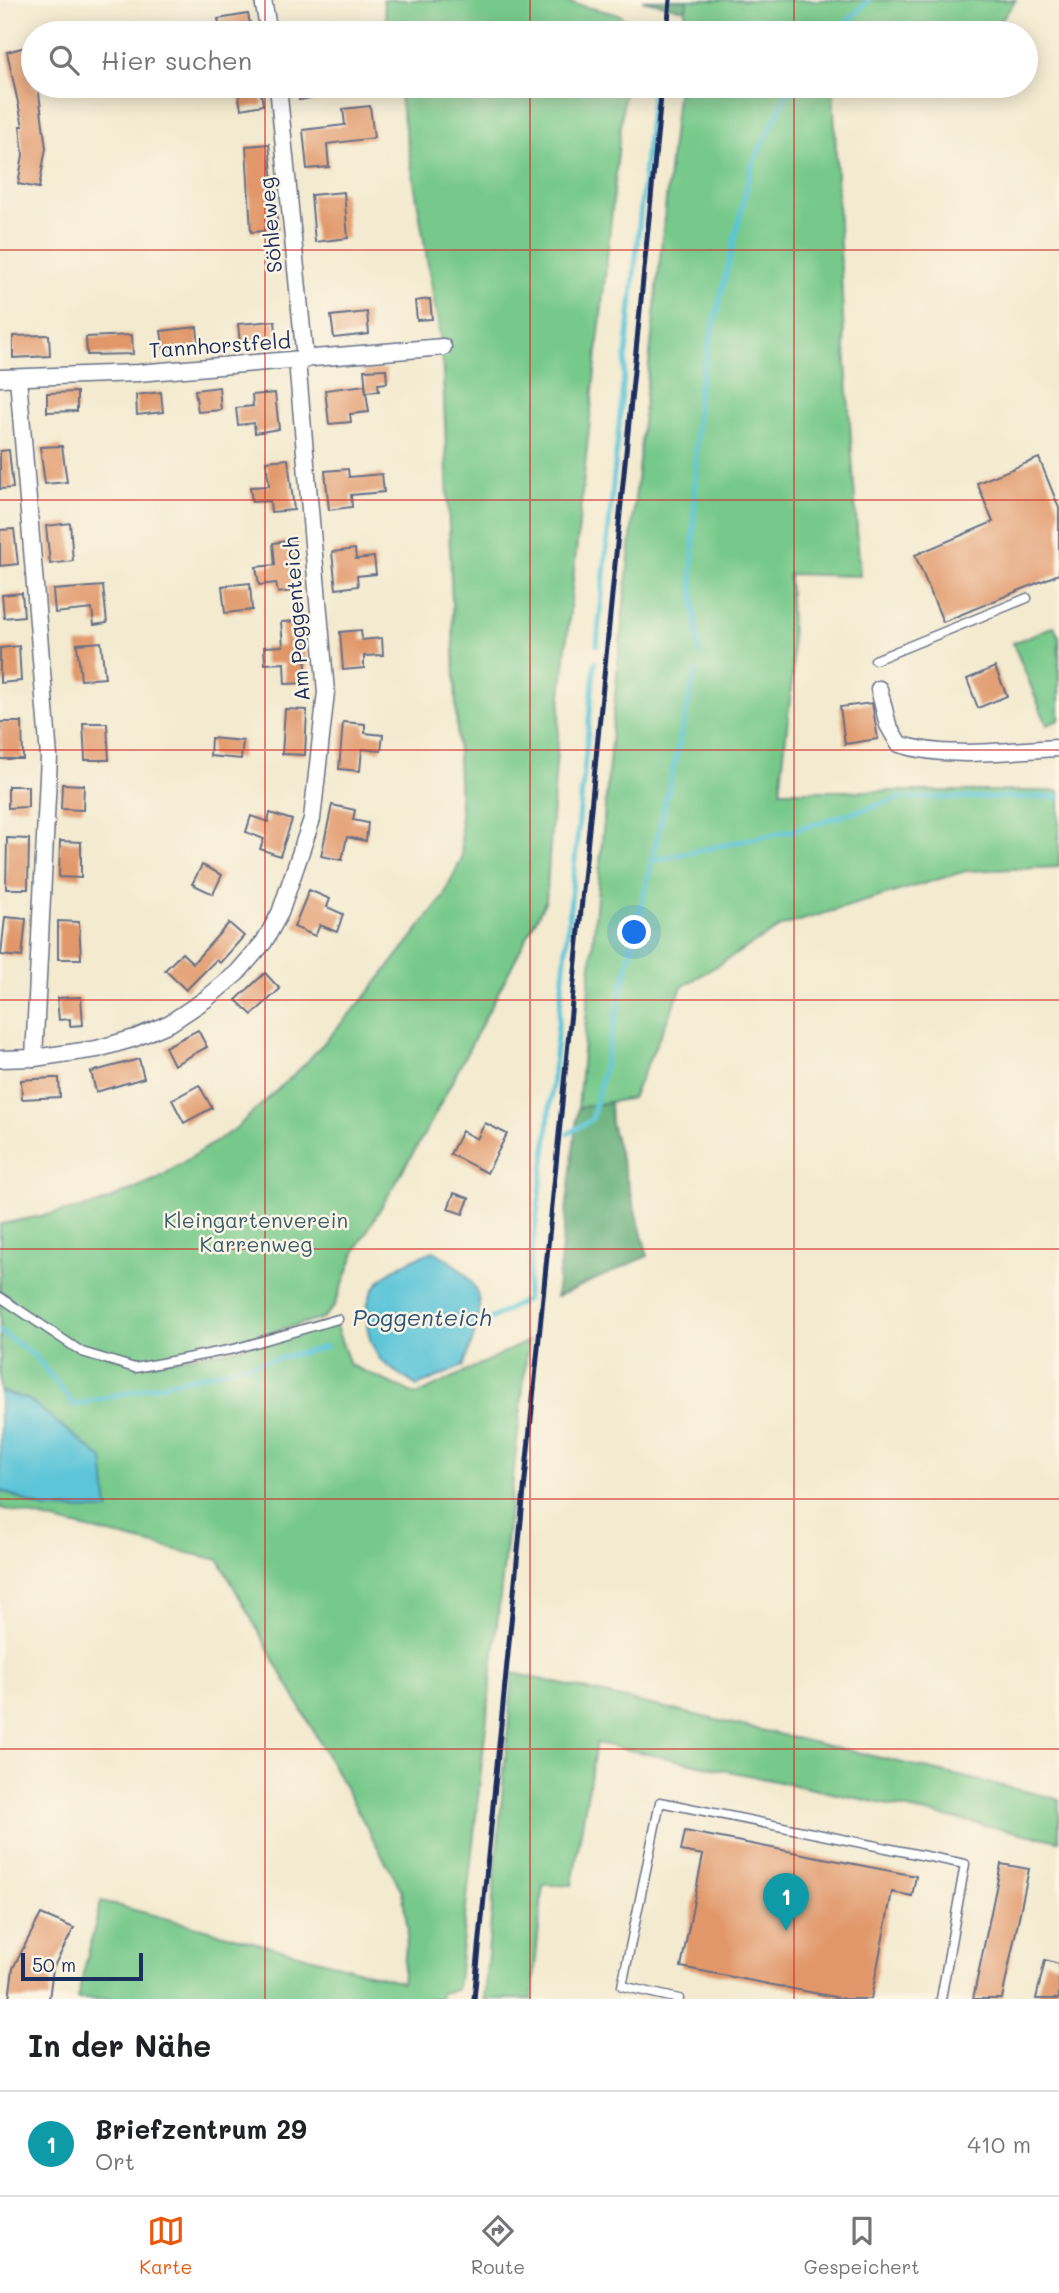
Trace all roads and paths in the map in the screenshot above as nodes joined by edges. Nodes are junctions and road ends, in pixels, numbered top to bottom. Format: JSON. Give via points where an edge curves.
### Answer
{"nodes":[{"id":1,"x":263,"y":0,"type":"edge"},
{"id":2,"x":267,"y":21,"type":"edge"},
{"id":3,"x":279,"y":98,"type":"edge"},
{"id":4,"x":443,"y":347,"type":"dead end"},
{"id":5,"x":301,"y":360,"type":"junction"},
{"id":6,"x":0,"y":378,"type":"edge"},
{"id":7,"x":18,"y":378,"type":"junction"},
{"id":8,"x":1027,"y":598,"type":"dead end"},
{"id":9,"x":875,"y":660,"type":"dead end"},
{"id":10,"x":879,"y":690,"type":"dead end"},
{"id":11,"x":1059,"y":748,"type":"edge"},
{"id":12,"x":34,"y":1058,"type":"junction"},
{"id":13,"x":0,"y":1059,"type":"edge"},
{"id":14,"x":0,"y":1297,"type":"edge"},
{"id":15,"x":338,"y":1319,"type":"dead end"},
{"id":16,"x":679,"y":1999,"type":"edge"},
{"id":17,"x":941,"y":1999,"type":"edge"}],
"edges":[{"from":1,"to":2,"type":"street"},
{"from":3,"to":5,"type":"street","name":"Söhleweg"},
{"from":4,"to":5,"type":"street","name":"Tannhorstfeld"},
{"from":5,"to":7,"type":"street","name":"Tannhorstfeld"},
{"from":5,"to":12,"type":"street","name":"Am Poggenteich","via":[[326,692],[312,819],[280,913],[264,942],[237,973],[170,1023],[97,1049]]},
{"from":6,"to":7,"type":"street","name":"Tannhorstfeld"},
{"from":7,"to":12,"type":"street","via":[[49,757]]},
{"from":8,"to":9,"type":"lane"},
{"from":10,"to":11,"type":"street","via":[[888,726],[899,744],[918,750],[968,752]]},
{"from":12,"to":13,"type":"street","name":"Am Poggenteich"},
{"from":14,"to":15,"type":"lane","via":[[82,1352],[135,1368],[233,1349]]},
{"from":16,"to":17,"type":"lane","via":[[622,1986],[660,1802],[965,1864]]}]}
